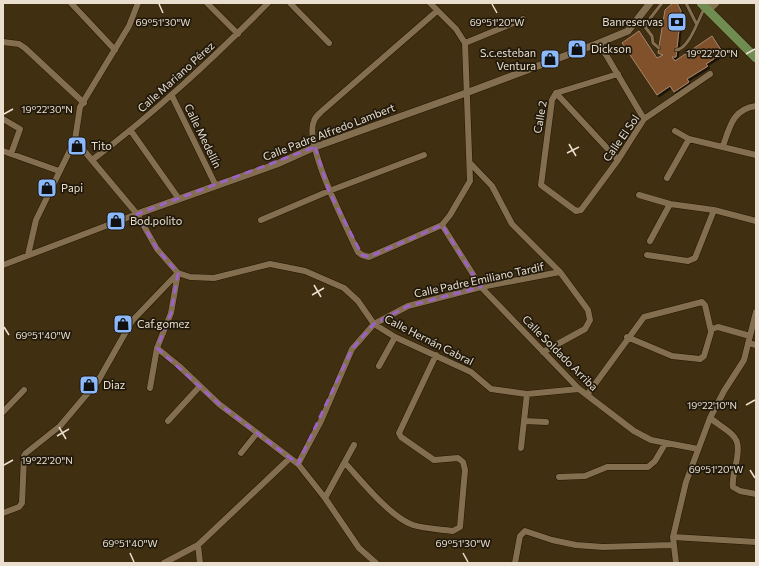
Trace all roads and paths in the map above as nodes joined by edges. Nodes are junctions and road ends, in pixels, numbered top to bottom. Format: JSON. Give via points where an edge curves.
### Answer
{"nodes":[{"id":1,"x":138,"y":3,"type":"edge"},
{"id":2,"x":207,"y":3,"type":"edge"},
{"id":3,"x":268,"y":3,"type":"edge"},
{"id":4,"x":290,"y":3,"type":"edge"},
{"id":5,"x":430,"y":3,"type":"edge"},
{"id":6,"x":662,"y":3,"type":"edge"},
{"id":7,"x":686,"y":3,"type":"edge"},
{"id":8,"x":716,"y":3,"type":"edge"},
{"id":9,"x":71,"y":4,"type":"edge"},
{"id":10,"x":647,"y":4,"type":"edge"},
{"id":11,"x":705,"y":7,"type":"edge"},
{"id":12,"x":437,"y":11,"type":"junction"},
{"id":13,"x":523,"y":19,"type":"dead end"},
{"id":14,"x":640,"y":19,"type":"junction"},
{"id":15,"x":696,"y":23,"type":"junction"},
{"id":16,"x":645,"y":25,"type":"junction"},
{"id":17,"x":238,"y":34,"type":"junction"},
{"id":18,"x":3,"y":42,"type":"edge"},
{"id":19,"x":329,"y":43,"type":"dead end"},
{"id":20,"x":464,"y":43,"type":"junction"},
{"id":21,"x":599,"y":43,"type":"junction"},
{"id":22,"x":659,"y":48,"type":"dead end"},
{"id":23,"x":115,"y":50,"type":"junction"},
{"id":24,"x":676,"y":50,"type":"dead end"},
{"id":25,"x":756,"y":58,"type":"edge"},
{"id":26,"x":618,"y":74,"type":"junction"},
{"id":27,"x":710,"y":74,"type":"dead end"},
{"id":28,"x":466,"y":93,"type":"junction"},
{"id":29,"x":556,"y":93,"type":"junction"},
{"id":30,"x":172,"y":96,"type":"junction"},
{"id":31,"x":84,"y":103,"type":"junction"},
{"id":32,"x":756,"y":106,"type":"edge"},
{"id":33,"x":3,"y":119,"type":"edge"},
{"id":34,"x":644,"y":119,"type":"junction"},
{"id":35,"x":131,"y":131,"type":"junction"},
{"id":36,"x":675,"y":131,"type":"dead end"},
{"id":37,"x":689,"y":139,"type":"junction"},
{"id":38,"x":75,"y":140,"type":"junction"},
{"id":39,"x":723,"y":146,"type":"junction"},
{"id":40,"x":314,"y":147,"type":"junction"},
{"id":41,"x":3,"y":151,"type":"edge"},
{"id":42,"x":11,"y":154,"type":"junction"},
{"id":43,"x":424,"y":155,"type":"dead end"},
{"id":44,"x":756,"y":155,"type":"edge"},
{"id":45,"x":92,"y":160,"type":"junction"},
{"id":46,"x":618,"y":160,"type":"junction"},
{"id":47,"x":470,"y":163,"type":"junction"},
{"id":48,"x":59,"y":171,"type":"junction"},
{"id":49,"x":667,"y":178,"type":"dead end"},
{"id":50,"x":216,"y":186,"type":"junction"},
{"id":51,"x":329,"y":191,"type":"junction"},
{"id":52,"x":639,"y":195,"type":"dead end"},
{"id":53,"x":179,"y":199,"type":"junction"},
{"id":54,"x":558,"y":199,"type":"joint"},
{"id":55,"x":670,"y":204,"type":"junction"},
{"id":56,"x":714,"y":210,"type":"junction"},
{"id":57,"x":137,"y":214,"type":"junction"},
{"id":58,"x":261,"y":220,"type":"dead end"},
{"id":59,"x":756,"y":221,"type":"edge"},
{"id":60,"x":442,"y":225,"type":"junction"},
{"id":61,"x":650,"y":241,"type":"dead end"},
{"id":62,"x":28,"y":255,"type":"junction"},
{"id":63,"x":647,"y":255,"type":"dead end"},
{"id":64,"x":3,"y":265,"type":"edge"},
{"id":65,"x":560,"y":272,"type":"junction"},
{"id":66,"x":178,"y":273,"type":"junction"},
{"id":67,"x":481,"y":287,"type":"junction"},
{"id":68,"x":756,"y":312,"type":"edge"},
{"id":69,"x":374,"y":324,"type":"junction"},
{"id":70,"x":711,"y":331,"type":"junction"},
{"id":71,"x":750,"y":336,"type":"junction"},
{"id":72,"x":395,"y":337,"type":"junction"},
{"id":73,"x":627,"y":337,"type":"junction"},
{"id":74,"x":748,"y":343,"type":"junction"},
{"id":75,"x":756,"y":345,"type":"edge"},
{"id":76,"x":157,"y":348,"type":"junction"},
{"id":77,"x":544,"y":352,"type":"junction"},
{"id":78,"x":436,"y":356,"type":"junction"},
{"id":79,"x":379,"y":366,"type":"dead end"},
{"id":80,"x":200,"y":386,"type":"junction"},
{"id":81,"x":150,"y":388,"type":"dead end"},
{"id":82,"x":24,"y":390,"type":"dead end"},
{"id":83,"x":579,"y":390,"type":"junction"},
{"id":84,"x":527,"y":394,"type":"junction"},
{"id":85,"x":587,"y":395,"type":"junction"},
{"id":86,"x":3,"y":412,"type":"edge"},
{"id":87,"x":710,"y":418,"type":"junction"},
{"id":88,"x":168,"y":421,"type":"dead end"},
{"id":89,"x":524,"y":421,"type":"junction"},
{"id":90,"x":546,"y":422,"type":"dead end"},
{"id":91,"x":256,"y":433,"type":"junction"},
{"id":92,"x":664,"y":444,"type":"junction"},
{"id":93,"x":354,"y":445,"type":"dead end"},
{"id":94,"x":521,"y":448,"type":"dead end"},
{"id":95,"x":698,"y":449,"type":"junction"},
{"id":96,"x":241,"y":453,"type":"dead end"},
{"id":97,"x":290,"y":458,"type":"junction"},
{"id":98,"x":345,"y":463,"type":"junction"},
{"id":99,"x":298,"y":464,"type":"junction"},
{"id":100,"x":559,"y":477,"type":"dead end"},
{"id":101,"x":756,"y":494,"type":"edge"},
{"id":102,"x":325,"y":498,"type":"junction"},
{"id":103,"x":3,"y":513,"type":"edge"},
{"id":104,"x":673,"y":538,"type":"junction"},
{"id":105,"x":756,"y":542,"type":"edge"},
{"id":106,"x":198,"y":545,"type":"junction"},
{"id":107,"x":672,"y":545,"type":"junction"},
{"id":108,"x":164,"y":563,"type":"edge"},
{"id":109,"x":200,"y":563,"type":"edge"},
{"id":110,"x":376,"y":563,"type":"edge"},
{"id":111,"x":515,"y":563,"type":"edge"},
{"id":112,"x":676,"y":563,"type":"edge"}],
"edges":[{"from":1,"to":23,"type":"street","via":[[129,26]]},
{"from":2,"to":17,"type":"street"},
{"from":3,"to":17,"type":"street","name":"Calle Mariano Pérez"},
{"from":4,"to":19,"type":"street"},
{"from":5,"to":12,"type":"street"},
{"from":6,"to":16,"type":"lane"},
{"from":7,"to":15,"type":"lane"},
{"from":8,"to":11,"type":"street"},
{"from":9,"to":23,"type":"street"},
{"from":10,"to":14,"type":"street","name":"Calle Padre Alfredo Lambert"},
{"from":11,"to":15,"type":"lane"},
{"from":11,"to":25,"type":"main road"},
{"from":12,"to":20,"type":"street","via":[[456,29]]},
{"from":12,"to":40,"type":"street","via":[[322,111],[314,120]]},
{"from":13,"to":20,"type":"street"},
{"from":14,"to":16,"type":"lane"},
{"from":14,"to":21,"type":"street","name":"Calle Padre Alfredo Lambert","via":[[628,31]]},
{"from":15,"to":24,"type":"lane","via":[[687,45],[681,50]]},
{"from":16,"to":22,"type":"lane","via":[[653,43]]},
{"from":17,"to":30,"type":"street","name":"Calle Mariano Pérez"},
{"from":18,"to":31,"type":"street","via":[[20,44]]},
{"from":20,"to":28,"type":"street"},
{"from":21,"to":26,"type":"street"},
{"from":21,"to":28,"type":"street","name":"Calle Padre Alfredo Lambert"},
{"from":23,"to":31,"type":"street"},
{"from":26,"to":29,"type":"street","name":"Calle 2"},
{"from":26,"to":34,"type":"street"},
{"from":27,"to":34,"type":"street","name":"Calle El Sol"},
{"from":28,"to":40,"type":"street","name":"Calle Padre Alfredo Lambert"},
{"from":28,"to":47,"type":"street"},
{"from":29,"to":46,"type":"street"},
{"from":29,"to":54,"type":"street","name":"Calle 2","via":[[552,100],[541,182],[542,187]]},
{"from":30,"to":35,"type":"street","name":"Calle Mariano Pérez"},
{"from":30,"to":50,"type":"street","name":"Calle Medellín"},
{"from":31,"to":38,"type":"street","via":[[80,107]]},
{"from":32,"to":39,"type":"street","via":[[746,107],[736,115]]},
{"from":33,"to":42,"type":"street","via":[[20,129]]},
{"from":34,"to":46,"type":"street","name":"Calle El Sol"},
{"from":35,"to":45,"type":"street","name":"Calle Mariano Pérez"},
{"from":35,"to":53,"type":"street"},
{"from":36,"to":37,"type":"street"},
{"from":37,"to":39,"type":"street"},
{"from":37,"to":49,"type":"street"},
{"from":38,"to":45,"type":"street"},
{"from":38,"to":48,"type":"street"},
{"from":39,"to":44,"type":"street"},
{"from":40,"to":50,"type":"street","name":"Calle Padre Alfredo Lambert","via":[[277,164]]},
{"from":40,"to":51,"type":"street"},
{"from":41,"to":42,"type":"street"},
{"from":42,"to":48,"type":"street"},
{"from":43,"to":51,"type":"street"},
{"from":45,"to":57,"type":"street"},
{"from":46,"to":54,"type":"street","name":"Calle El Sol","via":[[581,210],[576,211]]},
{"from":47,"to":60,"type":"street","via":[[470,182]]},
{"from":47,"to":65,"type":"street","via":[[492,186],[512,224]]},
{"from":48,"to":62,"type":"street","via":[[36,220]]},
{"from":50,"to":53,"type":"street","name":"Calle Padre Alfredo Lambert"},
{"from":51,"to":58,"type":"street"},
{"from":51,"to":60,"type":"street","via":[[358,252],[365,257]]},
{"from":52,"to":55,"type":"street"},
{"from":53,"to":57,"type":"street","name":"Calle Padre Alfredo Lambert"},
{"from":55,"to":56,"type":"street"},
{"from":55,"to":61,"type":"street"},
{"from":56,"to":59,"type":"street"},
{"from":56,"to":63,"type":"street","via":[[695,258],[688,261]]},
{"from":57,"to":62,"type":"street","name":"Calle Padre Alfredo Lambert"},
{"from":57,"to":66,"type":"street","via":[[157,249]]},
{"from":60,"to":67,"type":"street","name":"Calle Soldado Arriba"},
{"from":62,"to":64,"type":"street","name":"Calle Padre Alfredo Lambert"},
{"from":65,"to":67,"type":"street","name":"Calle Padre Emiliano Tardif"},
{"from":65,"to":77,"type":"street","via":[[588,310],[590,320],[585,329]]},
{"from":66,"to":69,"type":"street","name":"Calle Hernán Cabral","via":[[190,277],[214,278],[270,264],[305,271],[344,288],[358,301]]},
{"from":66,"to":76,"type":"street","via":[[172,312]]},
{"from":66,"to":103,"type":"street","via":[[132,322],[98,381],[60,426],[26,453],[22,503],[19,507]]},
{"from":67,"to":69,"type":"street","name":"Calle Padre Emiliano Tardif","via":[[408,306]]},
{"from":67,"to":77,"type":"street","name":"Calle Soldado Arriba"},
{"from":68,"to":71,"type":"street"},
{"from":69,"to":72,"type":"street","name":"Calle Hernán Cabral"},
{"from":69,"to":99,"type":"street","name":"Calle Padre Emiliano Tardif","via":[[352,349],[321,421]]},
{"from":70,"to":71,"type":"street","via":[[718,327]]},
{"from":70,"to":73,"type":"street","via":[[704,356],[700,359],[672,356]]},
{"from":70,"to":73,"type":"street","via":[[704,305],[699,302],[644,317]]},
{"from":71,"to":74,"type":"street"},
{"from":72,"to":78,"type":"street","name":"Calle Hernán Cabral"},
{"from":72,"to":79,"type":"street"},
{"from":73,"to":85,"type":"street"},
{"from":74,"to":75,"type":"street"},
{"from":74,"to":87,"type":"street","via":[[744,360]]},
{"from":76,"to":80,"type":"street"},
{"from":76,"to":81,"type":"street"},
{"from":77,"to":83,"type":"street","name":"Calle Soldado Arriba"},
{"from":78,"to":84,"type":"street","name":"Calle Hernán Cabral","via":[[471,372],[491,389]]},
{"from":78,"to":98,"type":"street","via":[[399,433],[434,460],[458,458],[463,462],[465,470],[460,527],[453,531],[413,525],[405,521],[393,514]]},
{"from":80,"to":88,"type":"street"},
{"from":80,"to":91,"type":"street"},
{"from":82,"to":86,"type":"street"},
{"from":83,"to":84,"type":"street","name":"Calle Hernán Cabral"},
{"from":83,"to":85,"type":"street","name":"Calle Soldado Arriba"},
{"from":84,"to":89,"type":"street"},
{"from":85,"to":92,"type":"street","name":"Calle Soldado Arriba","via":[[634,431]]},
{"from":87,"to":95,"type":"street"},
{"from":87,"to":101,"type":"street","via":[[739,443],[733,487],[740,492]]},
{"from":89,"to":90,"type":"street"},
{"from":89,"to":94,"type":"street"},
{"from":91,"to":96,"type":"street"},
{"from":91,"to":97,"type":"street"},
{"from":92,"to":95,"type":"street","name":"Calle Soldado Arriba"},
{"from":92,"to":100,"type":"street","via":[[655,461],[648,467],[607,467],[585,476]]},
{"from":93,"to":98,"type":"street"},
{"from":95,"to":104,"type":"street","via":[[686,482]]},
{"from":97,"to":99,"type":"street"},
{"from":97,"to":106,"type":"street"},
{"from":98,"to":102,"type":"street"},
{"from":99,"to":102,"type":"street"},
{"from":102,"to":110,"type":"street","via":[[359,548]]},
{"from":104,"to":105,"type":"street"},
{"from":104,"to":107,"type":"street"},
{"from":106,"to":108,"type":"street"},
{"from":106,"to":109,"type":"street"},
{"from":107,"to":111,"type":"street","via":[[604,547],[552,540],[528,530],[520,536]]},
{"from":107,"to":112,"type":"street"}]}
